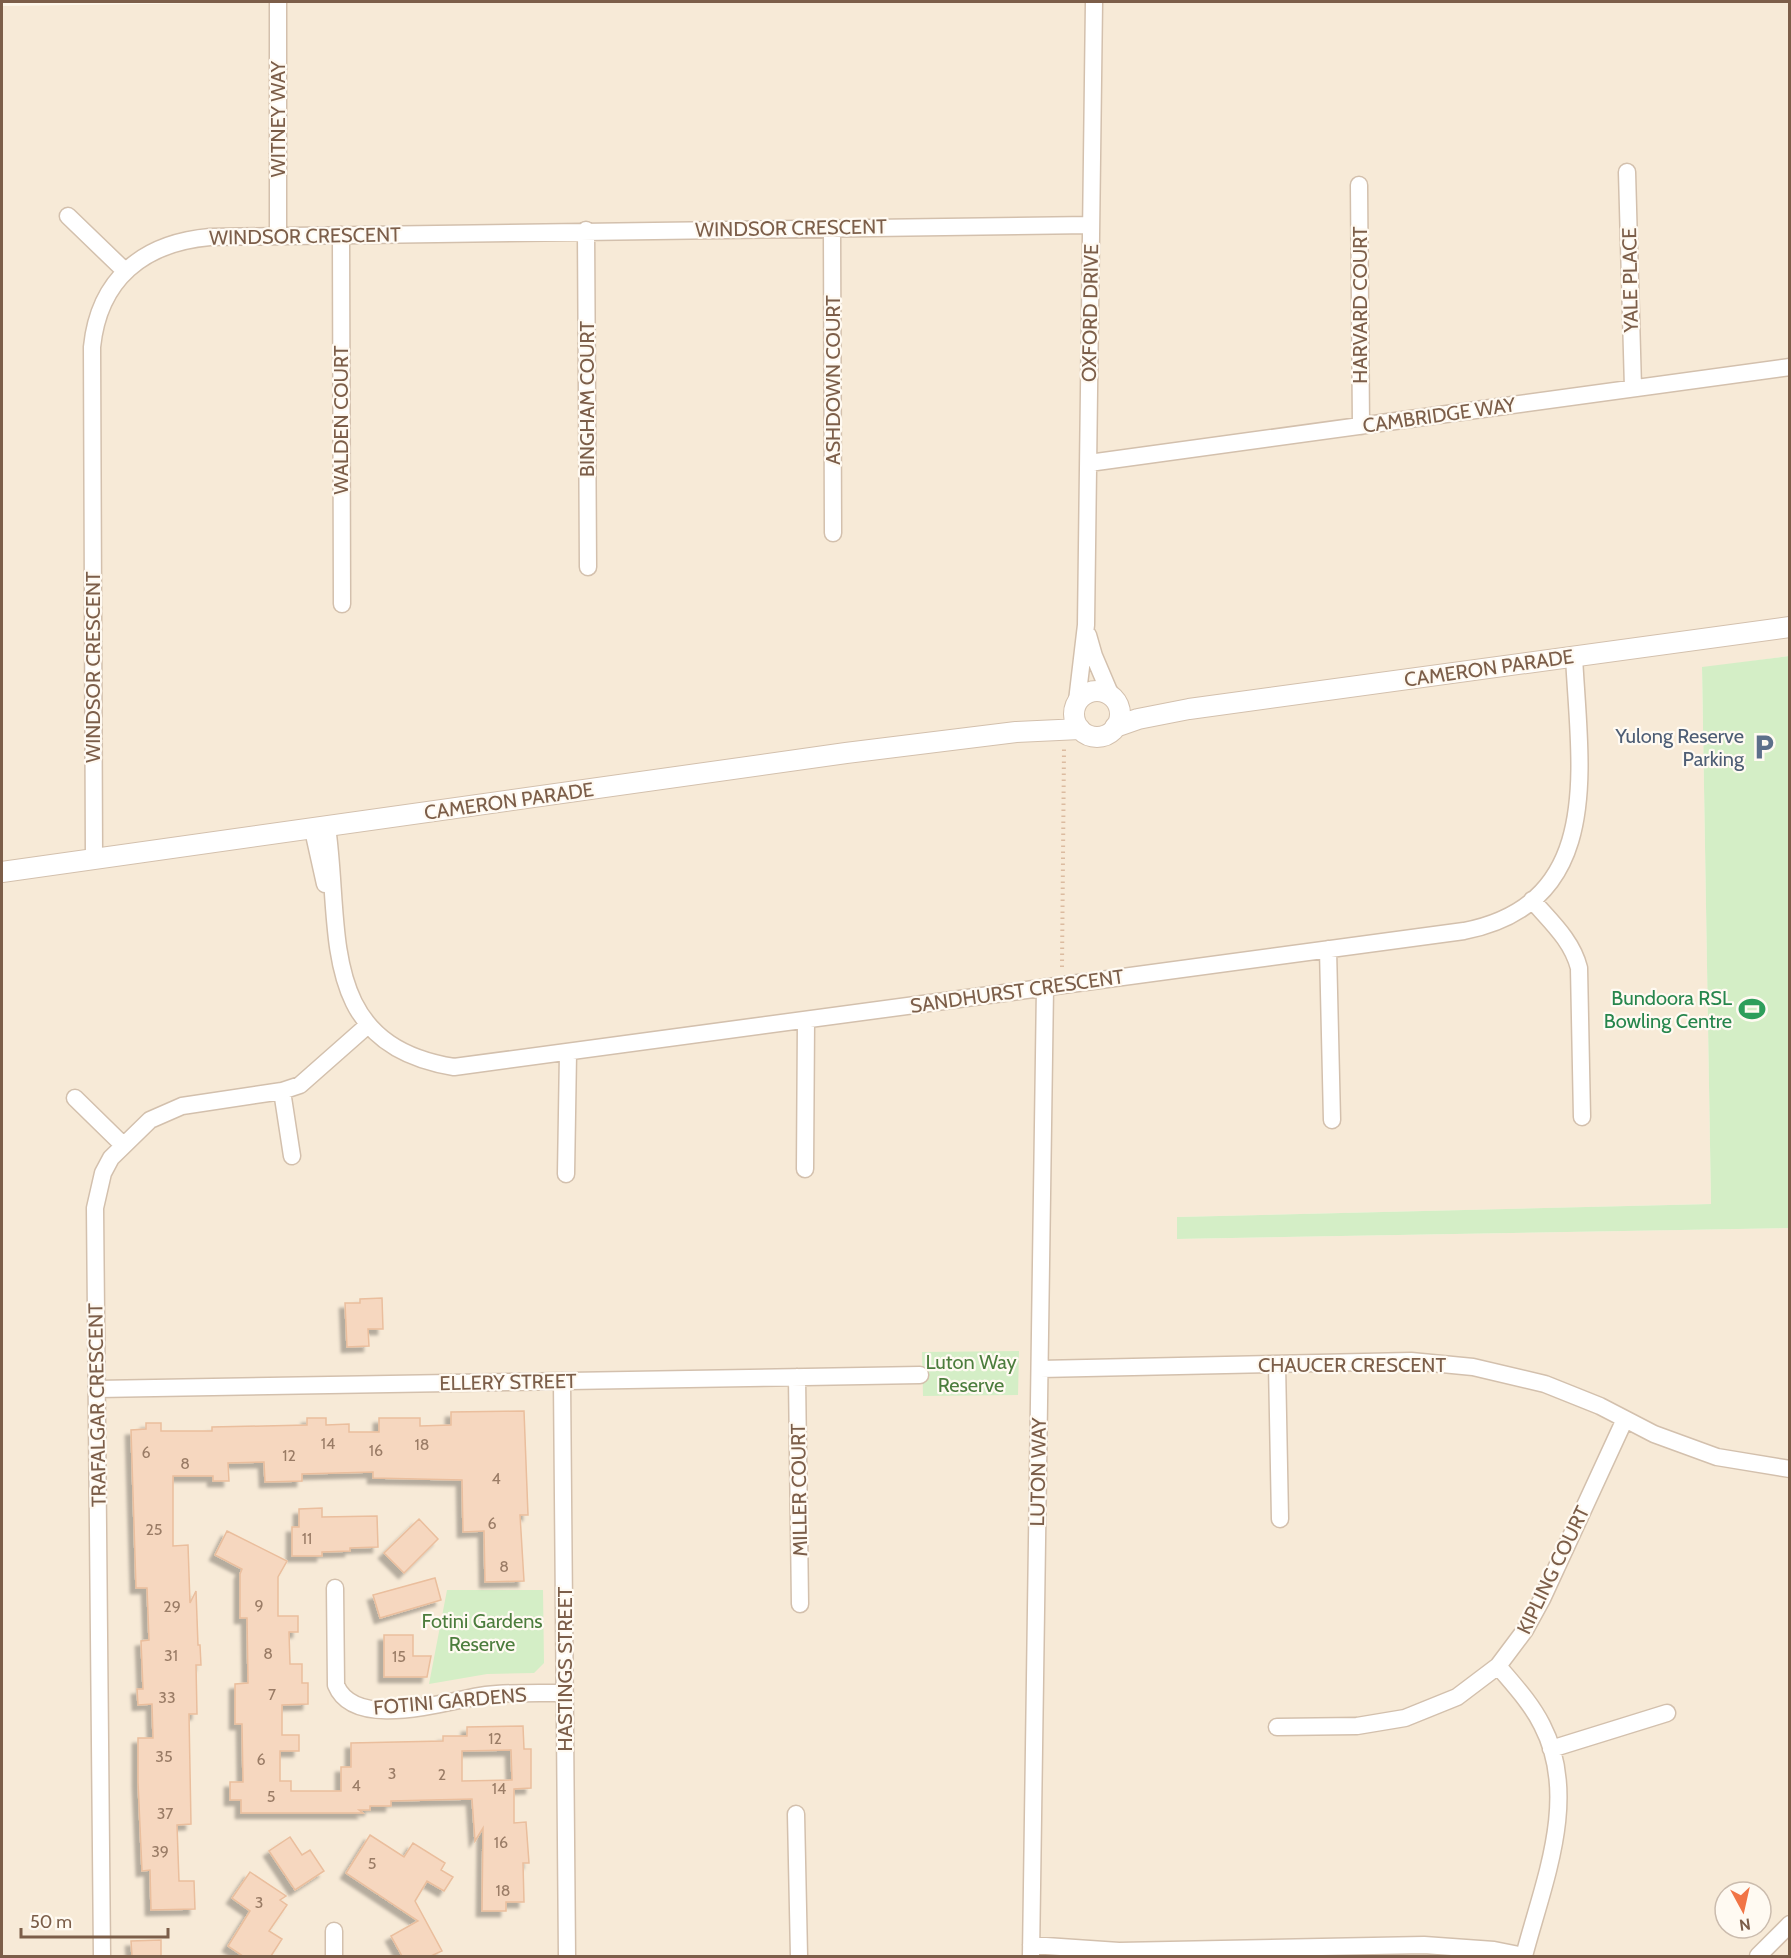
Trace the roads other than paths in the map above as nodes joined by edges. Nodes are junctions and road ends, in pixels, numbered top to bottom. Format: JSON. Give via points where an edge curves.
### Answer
{"nodes":[{"id":1,"x":278,"y":2,"type":"edge"},
{"id":2,"x":1094,"y":2,"type":"edge"},
{"id":3,"x":1627,"y":172,"type":"dead end"},
{"id":4,"x":1359,"y":185,"type":"dead end"},
{"id":5,"x":68,"y":216,"type":"dead end"},
{"id":6,"x":1091,"y":225,"type":"junction"},
{"id":7,"x":832,"y":228,"type":"junction"},
{"id":8,"x":586,"y":230,"type":"junction"},
{"id":9,"x":341,"y":235,"type":"junction"},
{"id":10,"x":278,"y":236,"type":"junction"},
{"id":11,"x":125,"y":271,"type":"junction"},
{"id":12,"x":1790,"y":367,"type":"edge"},
{"id":13,"x":1633,"y":388,"type":"junction"},
{"id":14,"x":1361,"y":426,"type":"junction"},
{"id":15,"x":1089,"y":463,"type":"junction"},
{"id":16,"x":833,"y":533,"type":"dead end"},
{"id":17,"x":588,"y":567,"type":"dead end"},
{"id":18,"x":342,"y":604,"type":"dead end"},
{"id":19,"x":1086,"y":625,"type":"junction"},
{"id":20,"x":1790,"y":627,"type":"edge"},
{"id":21,"x":1574,"y":656,"type":"junction"},
{"id":22,"x":1113,"y":698,"type":"junction"},
{"id":23,"x":1076,"y":704,"type":"junction"},
{"id":24,"x":1189,"y":709,"type":"junction"},
{"id":25,"x":1115,"y":727,"type":"junction"},
{"id":26,"x":1072,"y":730,"type":"junction"},
{"id":27,"x":1016,"y":732,"type":"junction"},
{"id":28,"x":320,"y":829,"type":"junction"},
{"id":29,"x":94,"y":859,"type":"junction"},
{"id":30,"x":2,"y":872,"type":"edge"},
{"id":31,"x":1532,"y":900,"type":"junction"},
{"id":32,"x":1328,"y":949,"type":"junction"},
{"id":33,"x":1045,"y":987,"type":"junction"},
{"id":34,"x":807,"y":1020,"type":"junction"},
{"id":35,"x":368,"y":1024,"type":"junction"},
{"id":36,"x":568,"y":1053,"type":"junction"},
{"id":37,"x":282,"y":1091,"type":"junction"},
{"id":38,"x":75,"y":1098,"type":"dead end"},
{"id":39,"x":1582,"y":1117,"type":"dead end"},
{"id":40,"x":1332,"y":1120,"type":"dead end"},
{"id":41,"x":122,"y":1144,"type":"junction"},
{"id":42,"x":292,"y":1156,"type":"dead end"},
{"id":43,"x":805,"y":1169,"type":"dead end"},
{"id":44,"x":566,"y":1174,"type":"dead end"},
{"id":45,"x":1277,"y":1364,"type":"junction"},
{"id":46,"x":1040,"y":1369,"type":"junction"},
{"id":47,"x":920,"y":1375,"type":"dead end"},
{"id":48,"x":797,"y":1377,"type":"junction"},
{"id":49,"x":562,"y":1381,"type":"junction"},
{"id":50,"x":97,"y":1389,"type":"junction"},
{"id":51,"x":1625,"y":1419,"type":"junction"},
{"id":52,"x":1790,"y":1469,"type":"edge"},
{"id":53,"x":1280,"y":1519,"type":"dead end"},
{"id":54,"x":335,"y":1588,"type":"dead end"},
{"id":55,"x":800,"y":1604,"type":"dead end"},
{"id":56,"x":1498,"y":1666,"type":"junction"},
{"id":57,"x":565,"y":1693,"type":"junction"},
{"id":58,"x":1667,"y":1713,"type":"dead end"},
{"id":59,"x":1277,"y":1727,"type":"dead end"},
{"id":60,"x":1551,"y":1749,"type":"junction"},
{"id":61,"x":796,"y":1814,"type":"dead end"},
{"id":62,"x":1790,"y":1924,"type":"edge"},
{"id":63,"x":334,"y":1931,"type":"dead end"},
{"id":64,"x":1031,"y":1951,"type":"edge"},
{"id":65,"x":1119,"y":1951,"type":"junction"},
{"id":66,"x":102,"y":1956,"type":"edge"},
{"id":67,"x":334,"y":1956,"type":"edge"},
{"id":68,"x":567,"y":1956,"type":"edge"},
{"id":69,"x":799,"y":1956,"type":"edge"},
{"id":70,"x":1080,"y":1956,"type":"edge"},
{"id":71,"x":1524,"y":1956,"type":"edge"},
{"id":72,"x":1758,"y":1956,"type":"edge"}],
"edges":[{"from":1,"to":10,"type":"street","name":"WITNEY WAY"},
{"from":2,"to":6,"type":"street","name":"OXFORD DRIVE"},
{"from":3,"to":13,"type":"street","name":"YALE PLACE"},
{"from":4,"to":14,"type":"street","name":"HARVARD COURT"},
{"from":5,"to":11,"type":"street"},
{"from":6,"to":7,"type":"street","name":"WINDSOR CRESCENT"},
{"from":6,"to":15,"type":"street","name":"OXFORD DRIVE"},
{"from":7,"to":8,"type":"street","name":"WINDSOR CRESCENT"},
{"from":7,"to":16,"type":"street","name":"ASHDOWN COURT"},
{"from":8,"to":9,"type":"street","name":"WINDSOR CRESCENT"},
{"from":8,"to":17,"type":"street","name":"BINGHAM COURT"},
{"from":9,"to":10,"type":"street","name":"WINDSOR CRESCENT"},
{"from":9,"to":18,"type":"street","name":"WALDEN COURT"},
{"from":10,"to":11,"type":"street","name":"WINDSOR CRESCENT","via":[[189,238],[147,254]]},
{"from":11,"to":29,"type":"street","name":"WINDSOR CRESCENT","via":[[101,306],[92,347]]},
{"from":12,"to":13,"type":"street","name":"CAMBRIDGE WAY"},
{"from":13,"to":14,"type":"street","name":"CAMBRIDGE WAY"},
{"from":14,"to":15,"type":"street","name":"CAMBRIDGE WAY"},
{"from":15,"to":19,"type":"street","name":"OXFORD DRIVE"},
{"from":19,"to":22,"type":"street","name":"OXFORD DRIVE","via":[[1094,656]]},
{"from":19,"to":23,"type":"street","name":"OXFORD DRIVE"},
{"from":20,"to":21,"type":"street","name":"CAMERON PARADE"},
{"from":21,"to":24,"type":"street","name":"CAMERON PARADE"},
{"from":21,"to":31,"type":"street","name":"SANDHURST CRESCENT","via":[[1578,738],[1576,821],[1564,861]]},
{"from":22,"to":23,"type":"street","via":[[1089,692]]},
{"from":22,"to":24,"type":"street","name":"CAMERON PARADE","via":[[1146,707]]},
{"from":22,"to":25,"type":"street","via":[[1120,714]]},
{"from":23,"to":26,"type":"street"},
{"from":23,"to":27,"type":"street","name":"CAMERON PARADE"},
{"from":24,"to":25,"type":"street","name":"CAMERON PARADE"},
{"from":25,"to":26,"type":"street","via":[[1098,736]]},
{"from":26,"to":27,"type":"street","name":"CAMERON PARADE"},
{"from":27,"to":28,"type":"street","name":"CAMERON PARADE"},
{"from":28,"to":29,"type":"street","name":"CAMERON PARADE"},
{"from":28,"to":35,"type":"street","name":"SANDHURST CRESCENT","via":[[331,854],[332,914],[343,976],[348,993]]},
{"from":29,"to":30,"type":"street","name":"CAMERON PARADE"},
{"from":31,"to":32,"type":"street","name":"SANDHURST CRESCENT","via":[[1510,916],[1484,927]]},
{"from":31,"to":39,"type":"street","via":[[1566,940],[1579,968]]},
{"from":32,"to":33,"type":"street","name":"SANDHURST CRESCENT"},
{"from":32,"to":40,"type":"street"},
{"from":33,"to":34,"type":"street","name":"SANDHURST CRESCENT"},
{"from":33,"to":46,"type":"street","name":"LUTON WAY"},
{"from":34,"to":36,"type":"street","name":"SANDHURST CRESCENT"},
{"from":34,"to":43,"type":"street"},
{"from":35,"to":36,"type":"street","name":"SANDHURST CRESCENT","via":[[403,1051],[439,1065],[454,1067]]},
{"from":35,"to":37,"type":"street","name":"TRAFALGAR CRESCENT","via":[[311,1077]]},
{"from":36,"to":44,"type":"street"},
{"from":37,"to":41,"type":"street","name":"TRAFALGAR CRESCENT","via":[[166,1111]]},
{"from":37,"to":42,"type":"street"},
{"from":38,"to":41,"type":"street"},
{"from":41,"to":50,"type":"street","name":"TRAFALGAR CRESCENT","via":[[103,1173],[95,1208]]},
{"from":45,"to":46,"type":"street","name":"CHAUCER CRESCENT"},
{"from":45,"to":51,"type":"street","name":"CHAUCER CRESCENT","via":[[1411,1361],[1473,1367],[1545,1384]]},
{"from":45,"to":53,"type":"street"},
{"from":46,"to":64,"type":"street","name":"LUTON WAY"},
{"from":47,"to":48,"type":"street","name":"ELLERY STREET"},
{"from":48,"to":49,"type":"street","name":"ELLERY STREET"},
{"from":48,"to":55,"type":"street","name":"MILLER COURT"},
{"from":49,"to":50,"type":"street","name":"ELLERY STREET"},
{"from":49,"to":57,"type":"street","name":"HASTINGS STREET"},
{"from":50,"to":66,"type":"street","name":"TRAFALGAR CRESCENT"},
{"from":51,"to":52,"type":"street","name":"CHAUCER CRESCENT","via":[[1717,1457]]},
{"from":51,"to":56,"type":"street","name":"KIPLING COURT","via":[[1542,1599]]},
{"from":54,"to":57,"type":"street","name":"FOTINI GARDENS","via":[[336,1685],[343,1698],[357,1708],[415,1708],[498,1694]]},
{"from":56,"to":59,"type":"street","name":"KIPLING COURT","via":[[1457,1697],[1405,1718],[1357,1726]]},
{"from":56,"to":60,"type":"street","via":[[1531,1705]]},
{"from":57,"to":68,"type":"street","name":"HASTINGS STREET"},
{"from":58,"to":60,"type":"street"},
{"from":60,"to":71,"type":"street","via":[[1557,1773],[1559,1816]]},
{"from":61,"to":69,"type":"street"},
{"from":62,"to":72,"type":"street"},
{"from":63,"to":67,"type":"street"},
{"from":64,"to":65,"type":"street"},
{"from":65,"to":70,"type":"street"},
{"from":65,"to":71,"type":"street","via":[[1424,1945]]}]}
